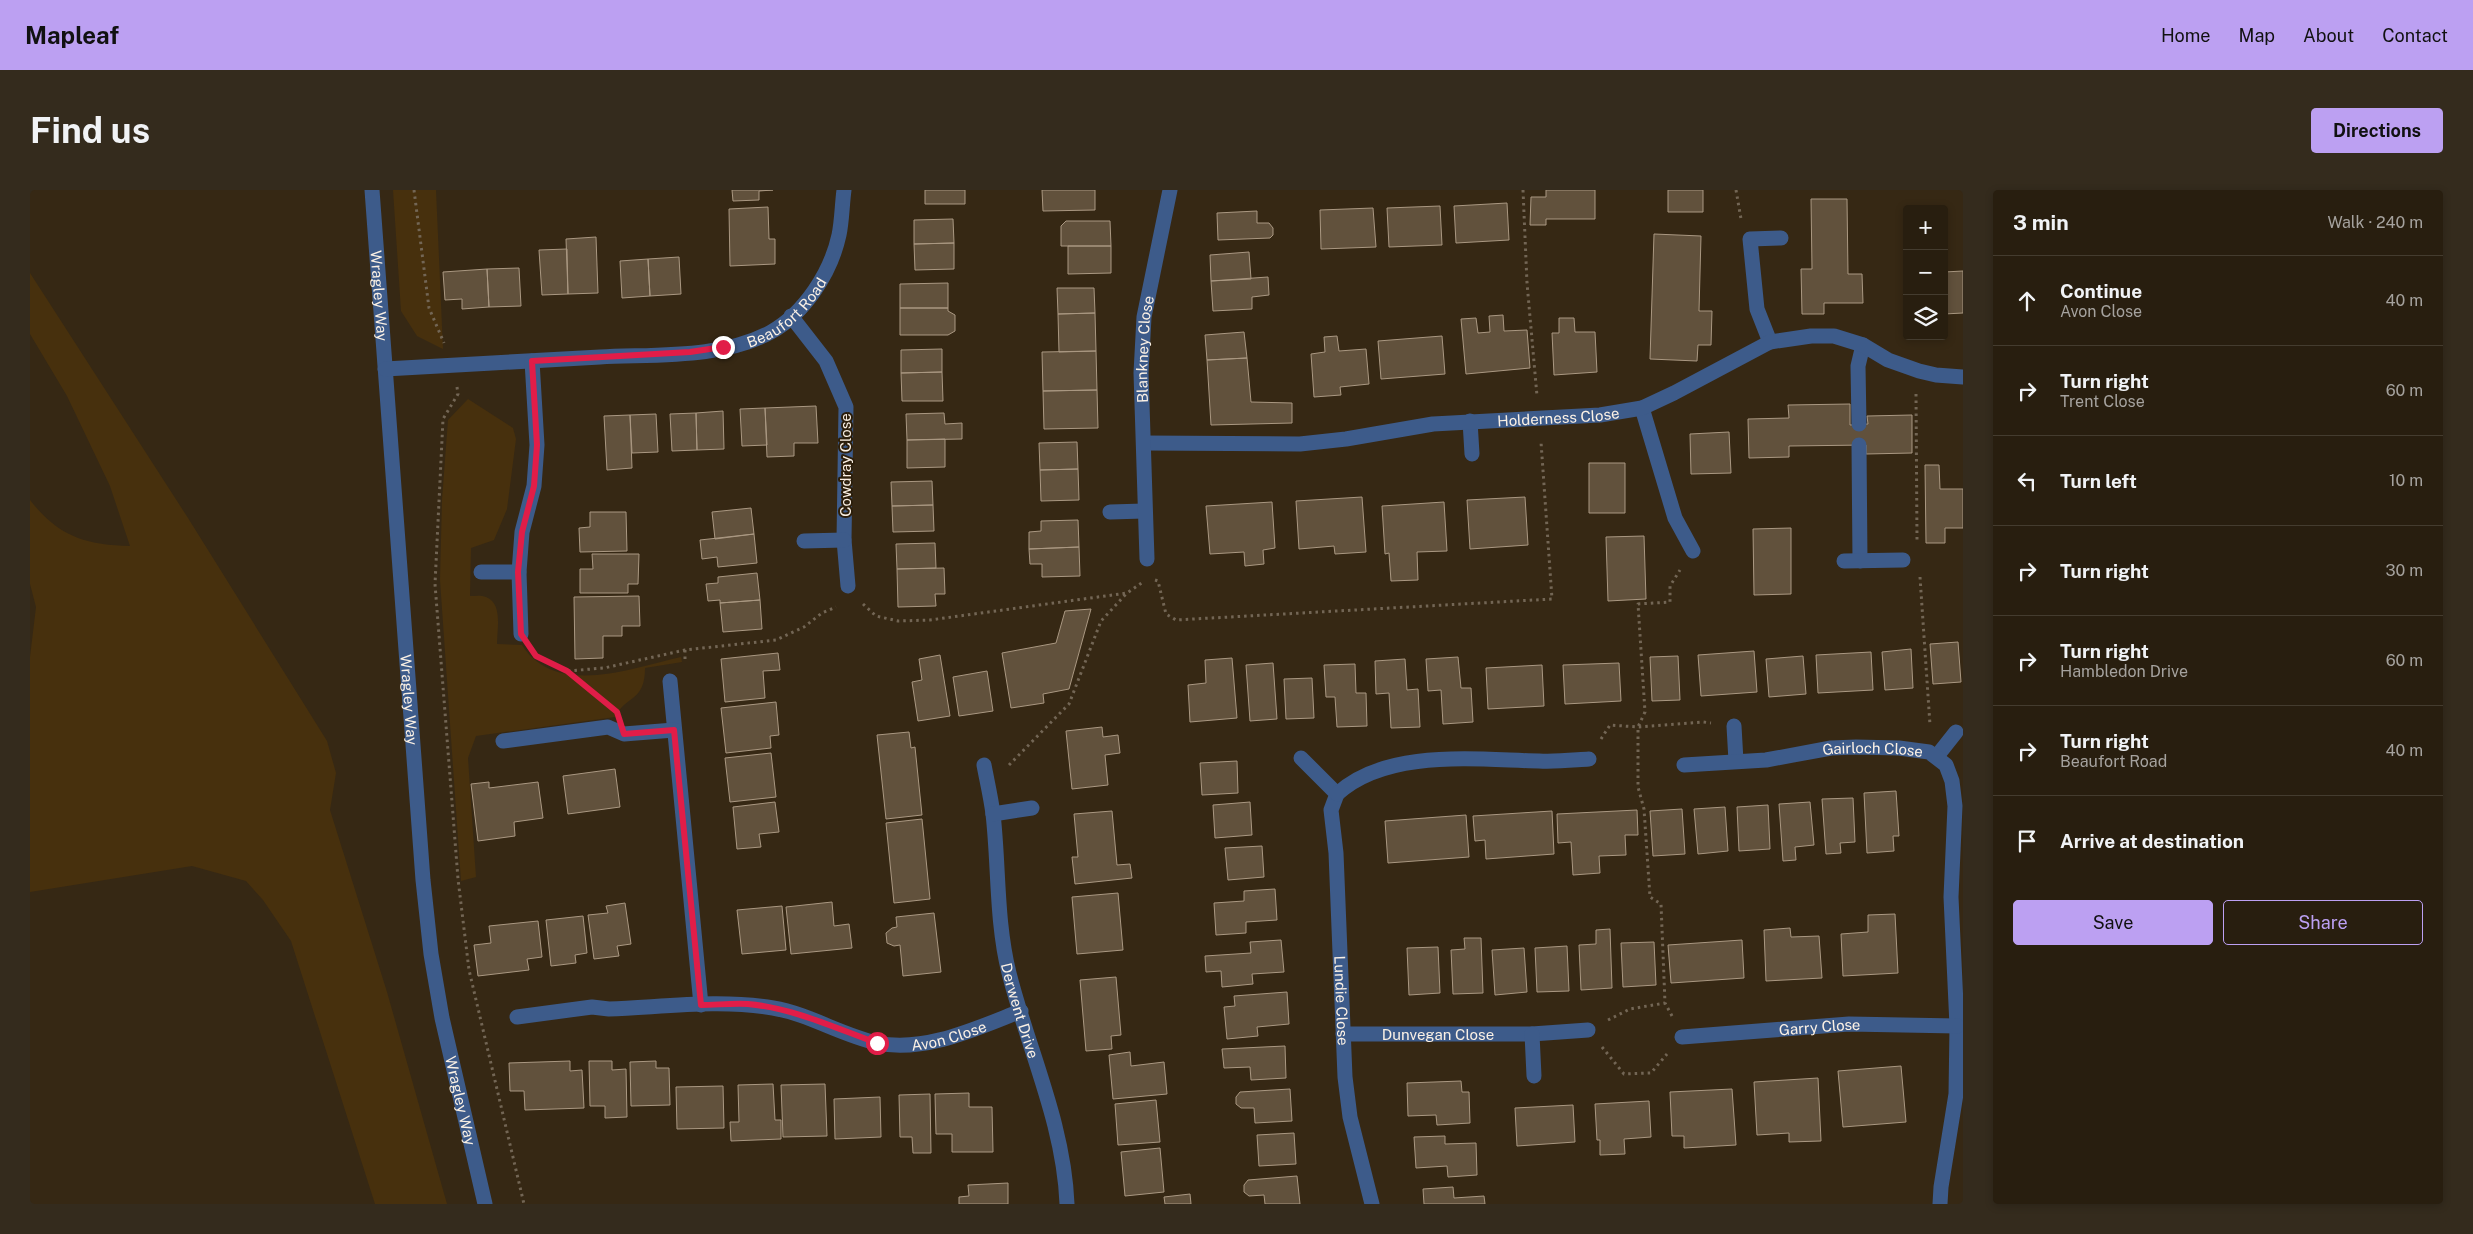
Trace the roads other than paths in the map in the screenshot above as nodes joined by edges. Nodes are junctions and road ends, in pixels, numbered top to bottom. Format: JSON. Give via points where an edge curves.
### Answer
{"nodes":[{"id":1,"x":372,"y":190,"type":"edge"},
{"id":2,"x":844,"y":190,"type":"edge"},
{"id":3,"x":1170,"y":190,"type":"edge"},
{"id":4,"x":1781,"y":238,"type":"dead end"},
{"id":5,"x":791,"y":316,"type":"junction"},
{"id":6,"x":1770,"y":342,"type":"junction"},
{"id":7,"x":1863,"y":345,"type":"junction"},
{"id":8,"x":532,"y":361,"type":"junction"},
{"id":9,"x":385,"y":369,"type":"junction"},
{"id":10,"x":1957,"y":376,"type":"edge"},
{"id":11,"x":1642,"y":408,"type":"junction"},
{"id":12,"x":1470,"y":421,"type":"junction"},
{"id":13,"x":1859,"y":424,"type":"dead end"},
{"id":14,"x":1144,"y":444,"type":"junction"},
{"id":15,"x":1859,"y":446,"type":"dead end"},
{"id":16,"x":1472,"y":454,"type":"dead end"},
{"id":17,"x":1144,"y":510,"type":"junction"},
{"id":18,"x":1110,"y":512,"type":"dead end"},
{"id":19,"x":844,"y":540,"type":"junction"},
{"id":20,"x":804,"y":541,"type":"dead end"},
{"id":21,"x":1693,"y":551,"type":"road end"},
{"id":22,"x":1147,"y":559,"type":"dead end"},
{"id":23,"x":1903,"y":560,"type":"dead end"},
{"id":24,"x":1860,"y":561,"type":"junction"},
{"id":25,"x":1844,"y":562,"type":"dead end"},
{"id":26,"x":480,"y":572,"type":"dead end"},
{"id":27,"x":518,"y":572,"type":"junction"},
{"id":28,"x":848,"y":586,"type":"dead end"},
{"id":29,"x":521,"y":634,"type":"road end"},
{"id":30,"x":670,"y":681,"type":"dead end"},
{"id":31,"x":1734,"y":726,"type":"road end"},
{"id":32,"x":674,"y":730,"type":"junction"},
{"id":33,"x":1956,"y":732,"type":"dead end"},
{"id":34,"x":503,"y":741,"type":"dead end"},
{"id":35,"x":1937,"y":756,"type":"junction"},
{"id":36,"x":1301,"y":758,"type":"dead end"},
{"id":37,"x":1589,"y":759,"type":"road end"},
{"id":38,"x":1736,"y":762,"type":"junction"},
{"id":39,"x":984,"y":765,"type":"road end"},
{"id":40,"x":1684,"y":765,"type":"dead end"},
{"id":41,"x":1337,"y":794,"type":"junction"},
{"id":42,"x":1032,"y":808,"type":"dead end"},
{"id":43,"x":993,"y":814,"type":"junction"},
{"id":44,"x":701,"y":1005,"type":"junction"},
{"id":45,"x":1020,"y":1011,"type":"junction"},
{"id":46,"x":517,"y":1017,"type":"dead end"},
{"id":47,"x":1957,"y":1026,"type":"junction"},
{"id":48,"x":1588,"y":1030,"type":"road end"},
{"id":49,"x":1343,"y":1034,"type":"junction"},
{"id":50,"x":1532,"y":1034,"type":"junction"},
{"id":51,"x":1682,"y":1037,"type":"road end"},
{"id":52,"x":1534,"y":1076,"type":"dead end"},
{"id":53,"x":485,"y":1204,"type":"edge"},
{"id":54,"x":1067,"y":1204,"type":"edge"},
{"id":55,"x":1372,"y":1204,"type":"edge"},
{"id":56,"x":1940,"y":1204,"type":"edge"}],
"edges":[{"from":1,"to":9,"type":"street","name":"Wragley Way"},
{"from":2,"to":5,"type":"street","name":"Beaufort Road","via":[[840,234],[831,265]]},
{"from":3,"to":14,"type":"street","name":"Blankney Close","via":[[1144,317],[1141,373]]},
{"from":4,"to":6,"type":"street","via":[[1750,239],[1757,309]]},
{"from":5,"to":8,"type":"street","name":"Beaufort Road","via":[[772,331],[723,347],[690,352]]},
{"from":5,"to":19,"type":"street","name":"Cowdray Close","via":[[826,361],[846,407]]},
{"from":6,"to":7,"type":"street","name":"Holderness Close","via":[[1834,336]]},
{"from":6,"to":11,"type":"street","name":"Holderness Close"},
{"from":7,"to":10,"type":"street","name":"Holderness Close","via":[[1888,360],[1919,371]]},
{"from":7,"to":13,"type":"street","via":[[1858,366]]},
{"from":8,"to":9,"type":"street","name":"Beaufort Road"},
{"from":8,"to":27,"type":"street","via":[[537,445],[534,486],[522,532]]},
{"from":9,"to":53,"type":"street","name":"Wragley Way","via":[[430,944],[442,1018]]},
{"from":11,"to":12,"type":"street","name":"Holderness Close","via":[[1600,415]]},
{"from":11,"to":21,"type":"street","via":[[1675,518]]},
{"from":12,"to":14,"type":"street","name":"Holderness Close","via":[[1300,444]]},
{"from":12,"to":16,"type":"street"},
{"from":14,"to":17,"type":"street","name":"Blankney Close"},
{"from":15,"to":24,"type":"street"},
{"from":17,"to":18,"type":"street"},
{"from":17,"to":22,"type":"street","name":"Blankney Close"},
{"from":19,"to":20,"type":"street"},
{"from":19,"to":28,"type":"street","name":"Cowdray Close"},
{"from":23,"to":24,"type":"street"},
{"from":24,"to":25,"type":"street"},
{"from":26,"to":27,"type":"street"},
{"from":27,"to":29,"type":"street"},
{"from":30,"to":32,"type":"street"},
{"from":31,"to":38,"type":"street"},
{"from":32,"to":34,"type":"street","via":[[624,734],[608,727]]},
{"from":32,"to":44,"type":"street"},
{"from":33,"to":35,"type":"street"},
{"from":35,"to":38,"type":"street","name":"Gairloch Close","via":[[1899,748],[1856,747]]},
{"from":35,"to":47,"type":"street","name":"Gairloch Close","via":[[1946,765],[1954,798],[1951,897]]},
{"from":36,"to":41,"type":"street"},
{"from":37,"to":41,"type":"street","via":[[1435,759],[1363,776]]},
{"from":38,"to":40,"type":"street","name":"Gairloch Close"},
{"from":39,"to":43,"type":"street","name":"Derwent Drive"},
{"from":41,"to":49,"type":"street","name":"Lundie Close","via":[[1331,810],[1336,853]]},
{"from":42,"to":43,"type":"street"},
{"from":43,"to":45,"type":"street","name":"Derwent Drive","via":[[1002,932],[1008,972]]},
{"from":44,"to":45,"type":"street","name":"Avon Close","via":[[747,1004],[775,1008],[877,1043],[896,1045],[945,1038]]},
{"from":44,"to":46,"type":"street","name":"Avon Close","via":[[592,1007]]},
{"from":45,"to":54,"type":"street","name":"Derwent Drive","via":[[1040,1068],[1066,1183]]},
{"from":47,"to":51,"type":"street","name":"Garry Close","via":[[1849,1024]]},
{"from":47,"to":56,"type":"street","name":"Gairloch Close","via":[[1956,1094]]},
{"from":48,"to":50,"type":"street","name":"Dunvegan Close"},
{"from":49,"to":50,"type":"street","name":"Dunvegan Close"},
{"from":49,"to":55,"type":"street","name":"Lundie Close","via":[[1350,1117]]},
{"from":50,"to":52,"type":"street"}]}
